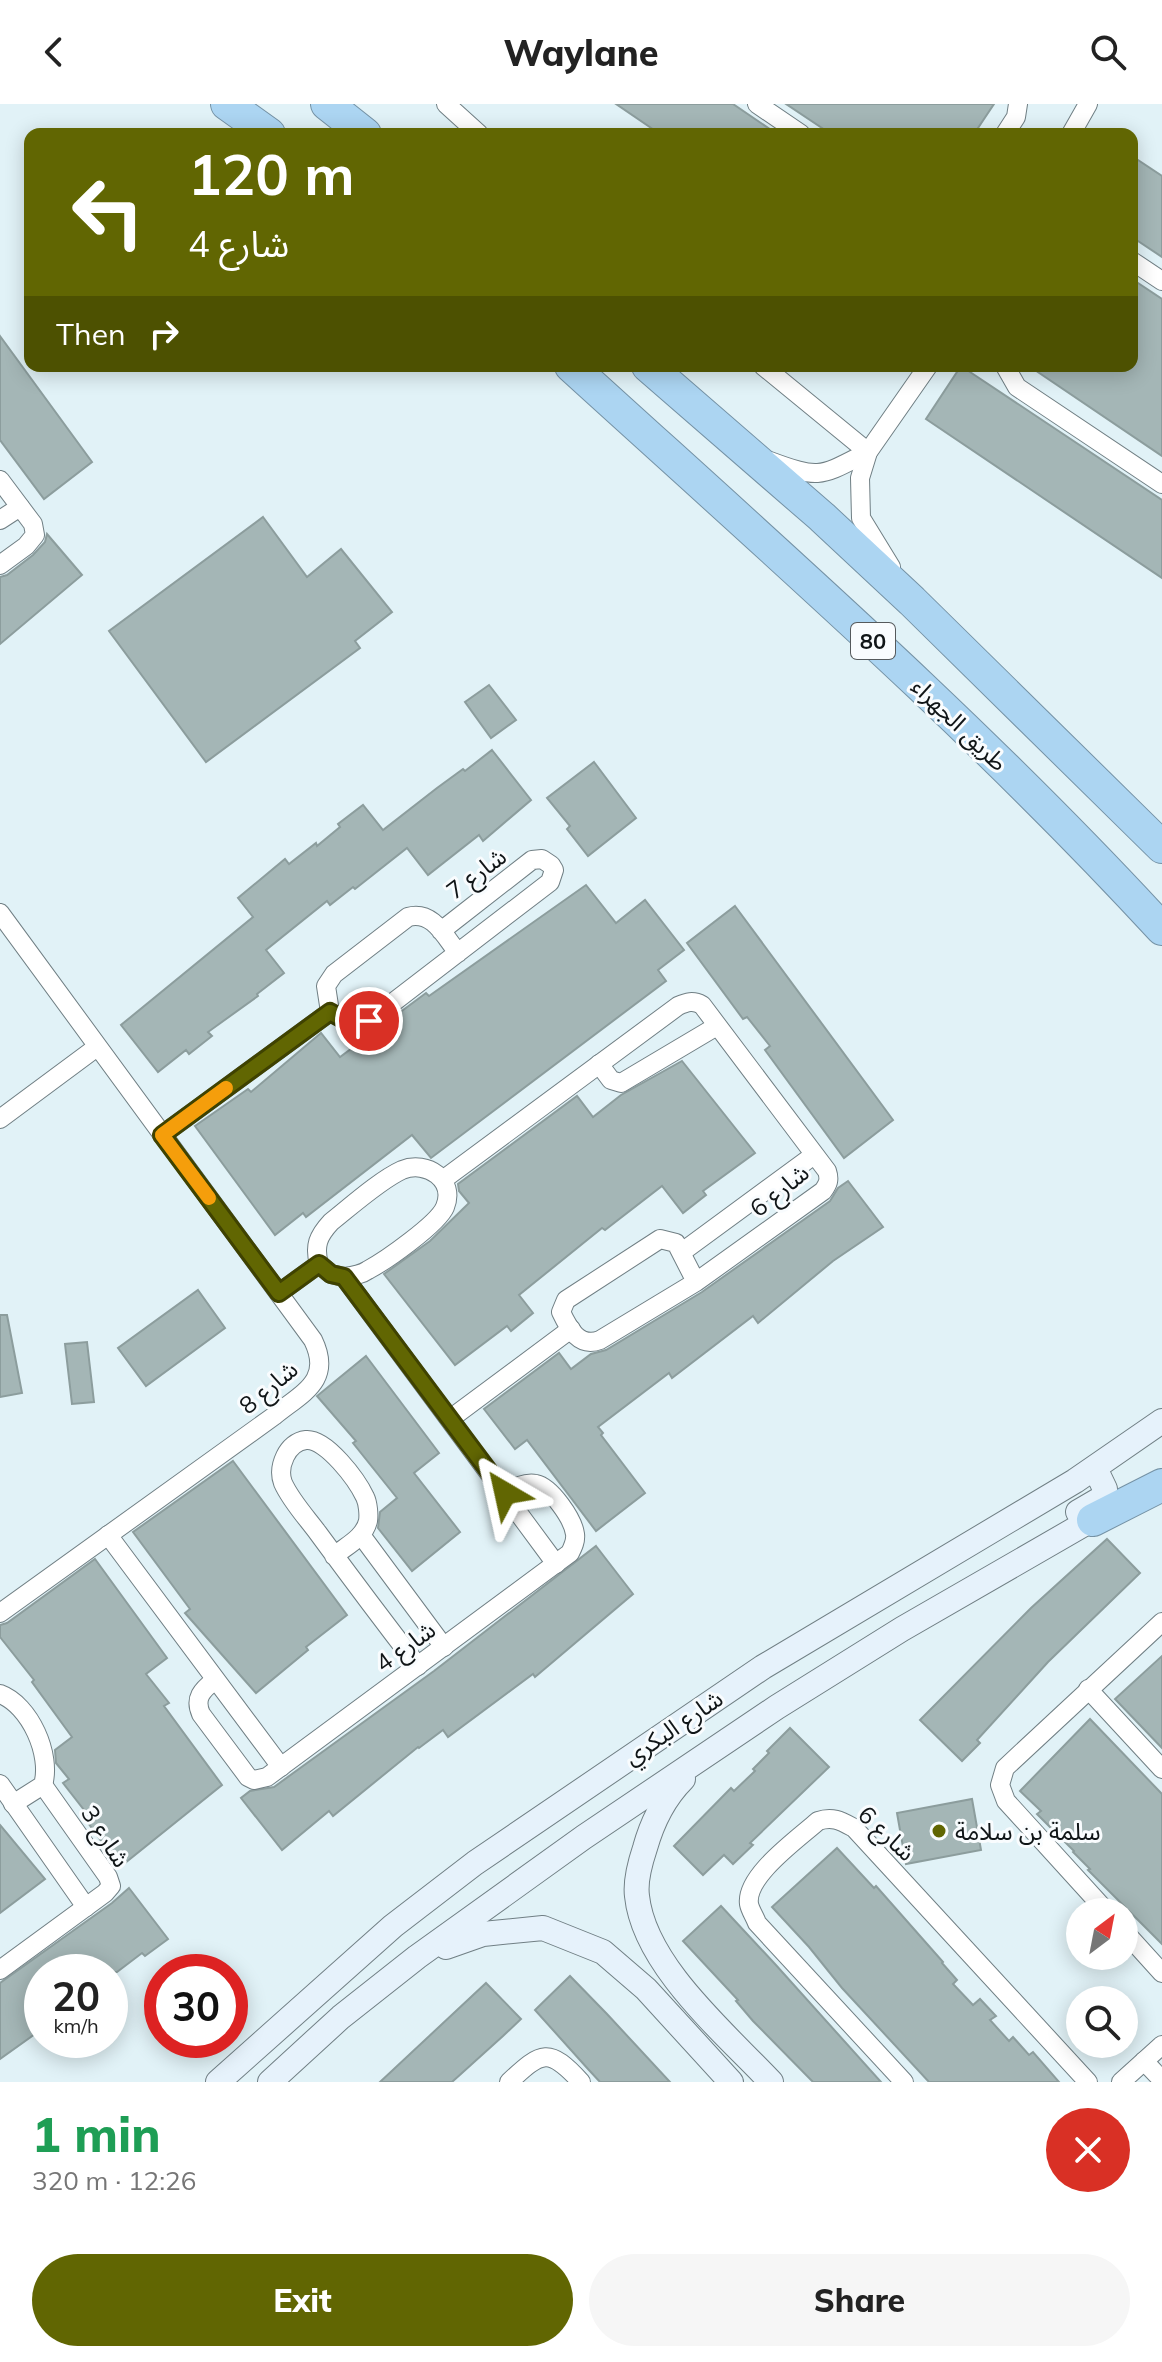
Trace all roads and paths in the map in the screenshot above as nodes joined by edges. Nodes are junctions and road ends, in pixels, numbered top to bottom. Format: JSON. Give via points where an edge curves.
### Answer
{"nodes":[{"id":1,"x":227,"y":104,"type":"edge"},
{"id":2,"x":327,"y":104,"type":"edge"},
{"id":3,"x":446,"y":104,"type":"edge"},
{"id":4,"x":757,"y":104,"type":"edge"},
{"id":5,"x":1018,"y":104,"type":"edge"},
{"id":6,"x":1088,"y":104,"type":"edge"},
{"id":7,"x":261,"y":128,"type":"edge"},
{"id":8,"x":357,"y":128,"type":"edge"},
{"id":9,"x":472,"y":128,"type":"edge"},
{"id":10,"x":792,"y":128,"type":"edge"},
{"id":11,"x":1009,"y":128,"type":"edge"},
{"id":12,"x":1074,"y":128,"type":"edge"},
{"id":13,"x":1138,"y":265,"type":"edge"},
{"id":14,"x":1162,"y":281,"type":"edge"},
{"id":15,"x":578,"y":372,"type":"edge"},
{"id":16,"x":655,"y":372,"type":"edge"},
{"id":17,"x":770,"y":372,"type":"edge"},
{"id":18,"x":924,"y":372,"type":"edge"},
{"id":19,"x":1008,"y":372,"type":"edge"},
{"id":20,"x":745,"y":452,"type":"junction"},
{"id":21,"x":868,"y":452,"type":"junction"},
{"id":22,"x":0,"y":480,"type":"edge"},
{"id":23,"x":1162,"y":484,"type":"edge"},
{"id":24,"x":20,"y":507,"type":"junction"},
{"id":25,"x":0,"y":520,"type":"edge"},
{"id":26,"x":0,"y":565,"type":"edge"},
{"id":27,"x":912,"y":601,"type":"junction"},
{"id":28,"x":1162,"y":847,"type":"edge"},
{"id":29,"x":1132,"y":896,"type":"junction"},
{"id":30,"x":0,"y":913,"type":"edge"},
{"id":31,"x":1162,"y":929,"type":"edge"},
{"id":32,"x":441,"y":931,"type":"junction"},
{"id":33,"x":1162,"y":939,"type":"edge"},
{"id":34,"x":458,"y":953,"type":"junction"},
{"id":35,"x":330,"y":1012,"type":"junction"},
{"id":36,"x":717,"y":1026,"type":"junction"},
{"id":37,"x":97,"y":1047,"type":"junction"},
{"id":38,"x":599,"y":1064,"type":"junction"},
{"id":39,"x":0,"y":1119,"type":"edge"},
{"id":40,"x":162,"y":1135,"type":"junction"},
{"id":41,"x":814,"y":1155,"type":"junction"},
{"id":42,"x":444,"y":1179,"type":"junction"},
{"id":43,"x":682,"y":1252,"type":"junction"},
{"id":44,"x":319,"y":1264,"type":"junction"},
{"id":45,"x":344,"y":1277,"type":"junction"},
{"id":46,"x":696,"y":1282,"type":"junction"},
{"id":47,"x":279,"y":1293,"type":"junction"},
{"id":48,"x":571,"y":1329,"type":"junction"},
{"id":49,"x":274,"y":1416,"type":"junction"},
{"id":50,"x":450,"y":1419,"type":"junction"},
{"id":51,"x":1162,"y":1421,"type":"edge"},
{"id":52,"x":296,"y":1443,"type":"junction"},
{"id":53,"x":1095,"y":1468,"type":"junction"},
{"id":54,"x":1162,"y":1472,"type":"edge"},
{"id":55,"x":1162,"y":1485,"type":"edge"},
{"id":56,"x":505,"y":1493,"type":"junction"},
{"id":57,"x":1093,"y":1520,"type":"junction"},
{"id":58,"x":108,"y":1535,"type":"junction"},
{"id":59,"x":361,"y":1535,"type":"junction"},
{"id":60,"x":334,"y":1556,"type":"junction"},
{"id":61,"x":1025,"y":1557,"type":"junction"},
{"id":62,"x":556,"y":1564,"type":"junction"},
{"id":63,"x":0,"y":1613,"type":"edge"},
{"id":64,"x":1162,"y":1622,"type":"edge"},
{"id":65,"x":444,"y":1647,"type":"junction"},
{"id":66,"x":418,"y":1666,"type":"junction"},
{"id":67,"x":215,"y":1680,"type":"junction"},
{"id":68,"x":1088,"y":1689,"type":"junction"},
{"id":69,"x":0,"y":1694,"type":"edge"},
{"id":70,"x":703,"y":1758,"type":"junction"},
{"id":71,"x":281,"y":1767,"type":"junction"},
{"id":72,"x":1162,"y":1769,"type":"edge"},
{"id":73,"x":0,"y":1784,"type":"edge"},
{"id":74,"x":43,"y":1785,"type":"junction"},
{"id":75,"x":13,"y":1804,"type":"junction"},
{"id":76,"x":1094,"y":1898,"type":"edge"},
{"id":77,"x":86,"y":1907,"type":"junction"},
{"id":78,"x":1138,"y":1946,"type":"edge"},
{"id":79,"x":417,"y":1957,"type":"junction"},
{"id":80,"x":0,"y":1970,"type":"edge"},
{"id":81,"x":1162,"y":1973,"type":"edge"},
{"id":82,"x":1162,"y":2045,"type":"edge"},
{"id":83,"x":1144,"y":2061,"type":"junction"},
{"id":84,"x":1162,"y":2080,"type":"edge"},
{"id":85,"x":218,"y":2082,"type":"edge"},
{"id":86,"x":270,"y":2082,"type":"edge"},
{"id":87,"x":509,"y":2082,"type":"edge"},
{"id":88,"x":581,"y":2082,"type":"edge"},
{"id":89,"x":731,"y":2082,"type":"edge"},
{"id":90,"x":771,"y":2082,"type":"edge"},
{"id":91,"x":904,"y":2082,"type":"edge"},
{"id":92,"x":1088,"y":2082,"type":"edge"},
{"id":93,"x":1121,"y":2082,"type":"edge"}],
"edges":[{"from":1,"to":7,"type":"highway"},
{"from":2,"to":8,"type":"highway"},
{"from":3,"to":9,"type":"street"},
{"from":4,"to":10,"type":"street"},
{"from":5,"to":11,"type":"street"},
{"from":6,"to":12,"type":"street"},
{"from":13,"to":14,"type":"street"},
{"from":15,"to":29,"type":"highway","name":"طريق الجهراء","number":"80","via":[[884,652]]},
{"from":16,"to":20,"type":"highway","number":"80"},
{"from":17,"to":21,"type":"street"},
{"from":18,"to":21,"type":"street"},
{"from":19,"to":23,"type":"street","via":[[1017,387]]},
{"from":20,"to":21,"type":"street","via":[[798,472],[825,475]]},
{"from":20,"to":27,"type":"highway","number":"80"},
{"from":21,"to":27,"type":"street","via":[[860,478],[861,518]]},
{"from":22,"to":24,"type":"street"},
{"from":24,"to":25,"type":"street"},
{"from":24,"to":26,"type":"street","via":[[35,535]]},
{"from":27,"to":28,"type":"highway","number":"80"},
{"from":29,"to":31,"type":"highway","name":"طريق الجهراء","number":"80"},
{"from":29,"to":33,"type":"highway"},
{"from":30,"to":37,"type":"street","name":"شارع 8"},
{"from":32,"to":34,"type":"street","name":"شارع 7"},
{"from":32,"to":34,"type":"street","name":"شارع 7","via":[[532,860],[551,865],[550,882]]},
{"from":32,"to":35,"type":"street","name":"شارع 7","via":[[431,919],[408,917],[334,974],[326,986]]},
{"from":34,"to":35,"type":"street","name":"شارع 7","via":[[369,1021],[352,1024]]},
{"from":35,"to":40,"type":"street"},
{"from":36,"to":38,"type":"street","via":[[621,1083],[611,1080]]},
{"from":36,"to":38,"type":"street","name":"شارع 6","via":[[702,1005],[687,1002]]},
{"from":36,"to":41,"type":"street","name":"شارع 6"},
{"from":37,"to":39,"type":"street"},
{"from":37,"to":40,"type":"street","name":"شارع 8"},
{"from":38,"to":42,"type":"street","name":"شارع 6"},
{"from":40,"to":47,"type":"street","name":"شارع 8"},
{"from":41,"to":43,"type":"street","name":"شارع 6"},
{"from":41,"to":46,"type":"street","name":"شارع 6","via":[[829,1179],[823,1191]]},
{"from":42,"to":44,"type":"street","via":[[420,1167],[399,1171],[322,1231],[316,1252]]},
{"from":42,"to":45,"type":"street","via":[[446,1205],[434,1222],[367,1272]]},
{"from":43,"to":46,"type":"street"},
{"from":43,"to":48,"type":"street","via":[[672,1240],[660,1239],[566,1300],[561,1312]]},
{"from":44,"to":45,"type":"street"},
{"from":44,"to":47,"type":"street"},
{"from":45,"to":50,"type":"street"},
{"from":46,"to":48,"type":"street","name":"شارع 6","via":[[600,1340],[582,1341]]},
{"from":47,"to":49,"type":"street","name":"شارع 8","via":[[313,1340],[321,1370],[315,1382]]},
{"from":48,"to":50,"type":"street"},
{"from":49,"to":52,"type":"street"},
{"from":49,"to":58,"type":"street","name":"شارع 8"},
{"from":50,"to":56,"type":"street"},
{"from":51,"to":53,"type":"main road","name":"شارع البكري"},
{"from":52,"to":59,"type":"street","via":[[308,1440],[333,1453],[367,1499],[368,1521]]},
{"from":52,"to":60,"type":"street","via":[[282,1464],[283,1482]]},
{"from":53,"to":61,"type":"main road","via":[[1105,1489],[1102,1498],[1042,1534]]},
{"from":53,"to":85,"type":"main road","name":"شارع البكري","via":[[763,1667],[501,1845],[393,1926]]},
{"from":54,"to":57,"type":"main road","name":"شارع البكري"},
{"from":55,"to":57,"type":"highway"},
{"from":56,"to":62,"type":"street"},
{"from":56,"to":62,"type":"street","name":"شارع 4","via":[[537,1484],[547,1489],[571,1522],[575,1544]]},
{"from":57,"to":61,"type":"main road","name":"شارع البكري"},
{"from":58,"to":63,"type":"street","name":"شارع 8"},
{"from":58,"to":67,"type":"street"},
{"from":59,"to":60,"type":"street"},
{"from":59,"to":65,"type":"street"},
{"from":60,"to":66,"type":"street"},
{"from":61,"to":70,"type":"main road","name":"شارع البكري","via":[[777,1707]]},
{"from":62,"to":65,"type":"street","name":"شارع 4"},
{"from":64,"to":68,"type":"street"},
{"from":65,"to":66,"type":"street","name":"شارع 4"},
{"from":66,"to":71,"type":"street","name":"شارع 4"},
{"from":67,"to":71,"type":"street"},
{"from":67,"to":71,"type":"street","name":"شارع 4","via":[[202,1689],[197,1706],[248,1777],[260,1780]]},
{"from":68,"to":72,"type":"street"},
{"from":68,"to":76,"type":"street","via":[[1005,1768],[1000,1785],[1006,1801]]},
{"from":69,"to":74,"type":"street","via":[[15,1703],[41,1742],[47,1763]]},
{"from":70,"to":79,"type":"main road","name":"شارع البكري"},
{"from":70,"to":90,"type":"main road","via":[[660,1810],[639,1866],[636,1895],[658,1956]]},
{"from":73,"to":75,"type":"street"},
{"from":74,"to":75,"type":"street"},
{"from":74,"to":77,"type":"street","name":"شارع 3","via":[[111,1882],[109,1890]]},
{"from":75,"to":77,"type":"street"},
{"from":77,"to":80,"type":"street","name":"شارع 3"},
{"from":78,"to":81,"type":"street"},
{"from":79,"to":86,"type":"main road","name":"شارع البكري"},
{"from":79,"to":89,"type":"main road","via":[[483,1934],[543,1928],[574,1939],[603,1952],[646,1989]]},
{"from":82,"to":83,"type":"street"},
{"from":83,"to":84,"type":"street"},
{"from":83,"to":93,"type":"street"},
{"from":87,"to":88,"type":"street","via":[[545,2056],[562,2061]]},
{"from":91,"to":92,"type":"street","name":"شارع 6","via":[[757,1923],[749,1904],[759,1875],[818,1821],[841,1820],[854,1828]]}]}
